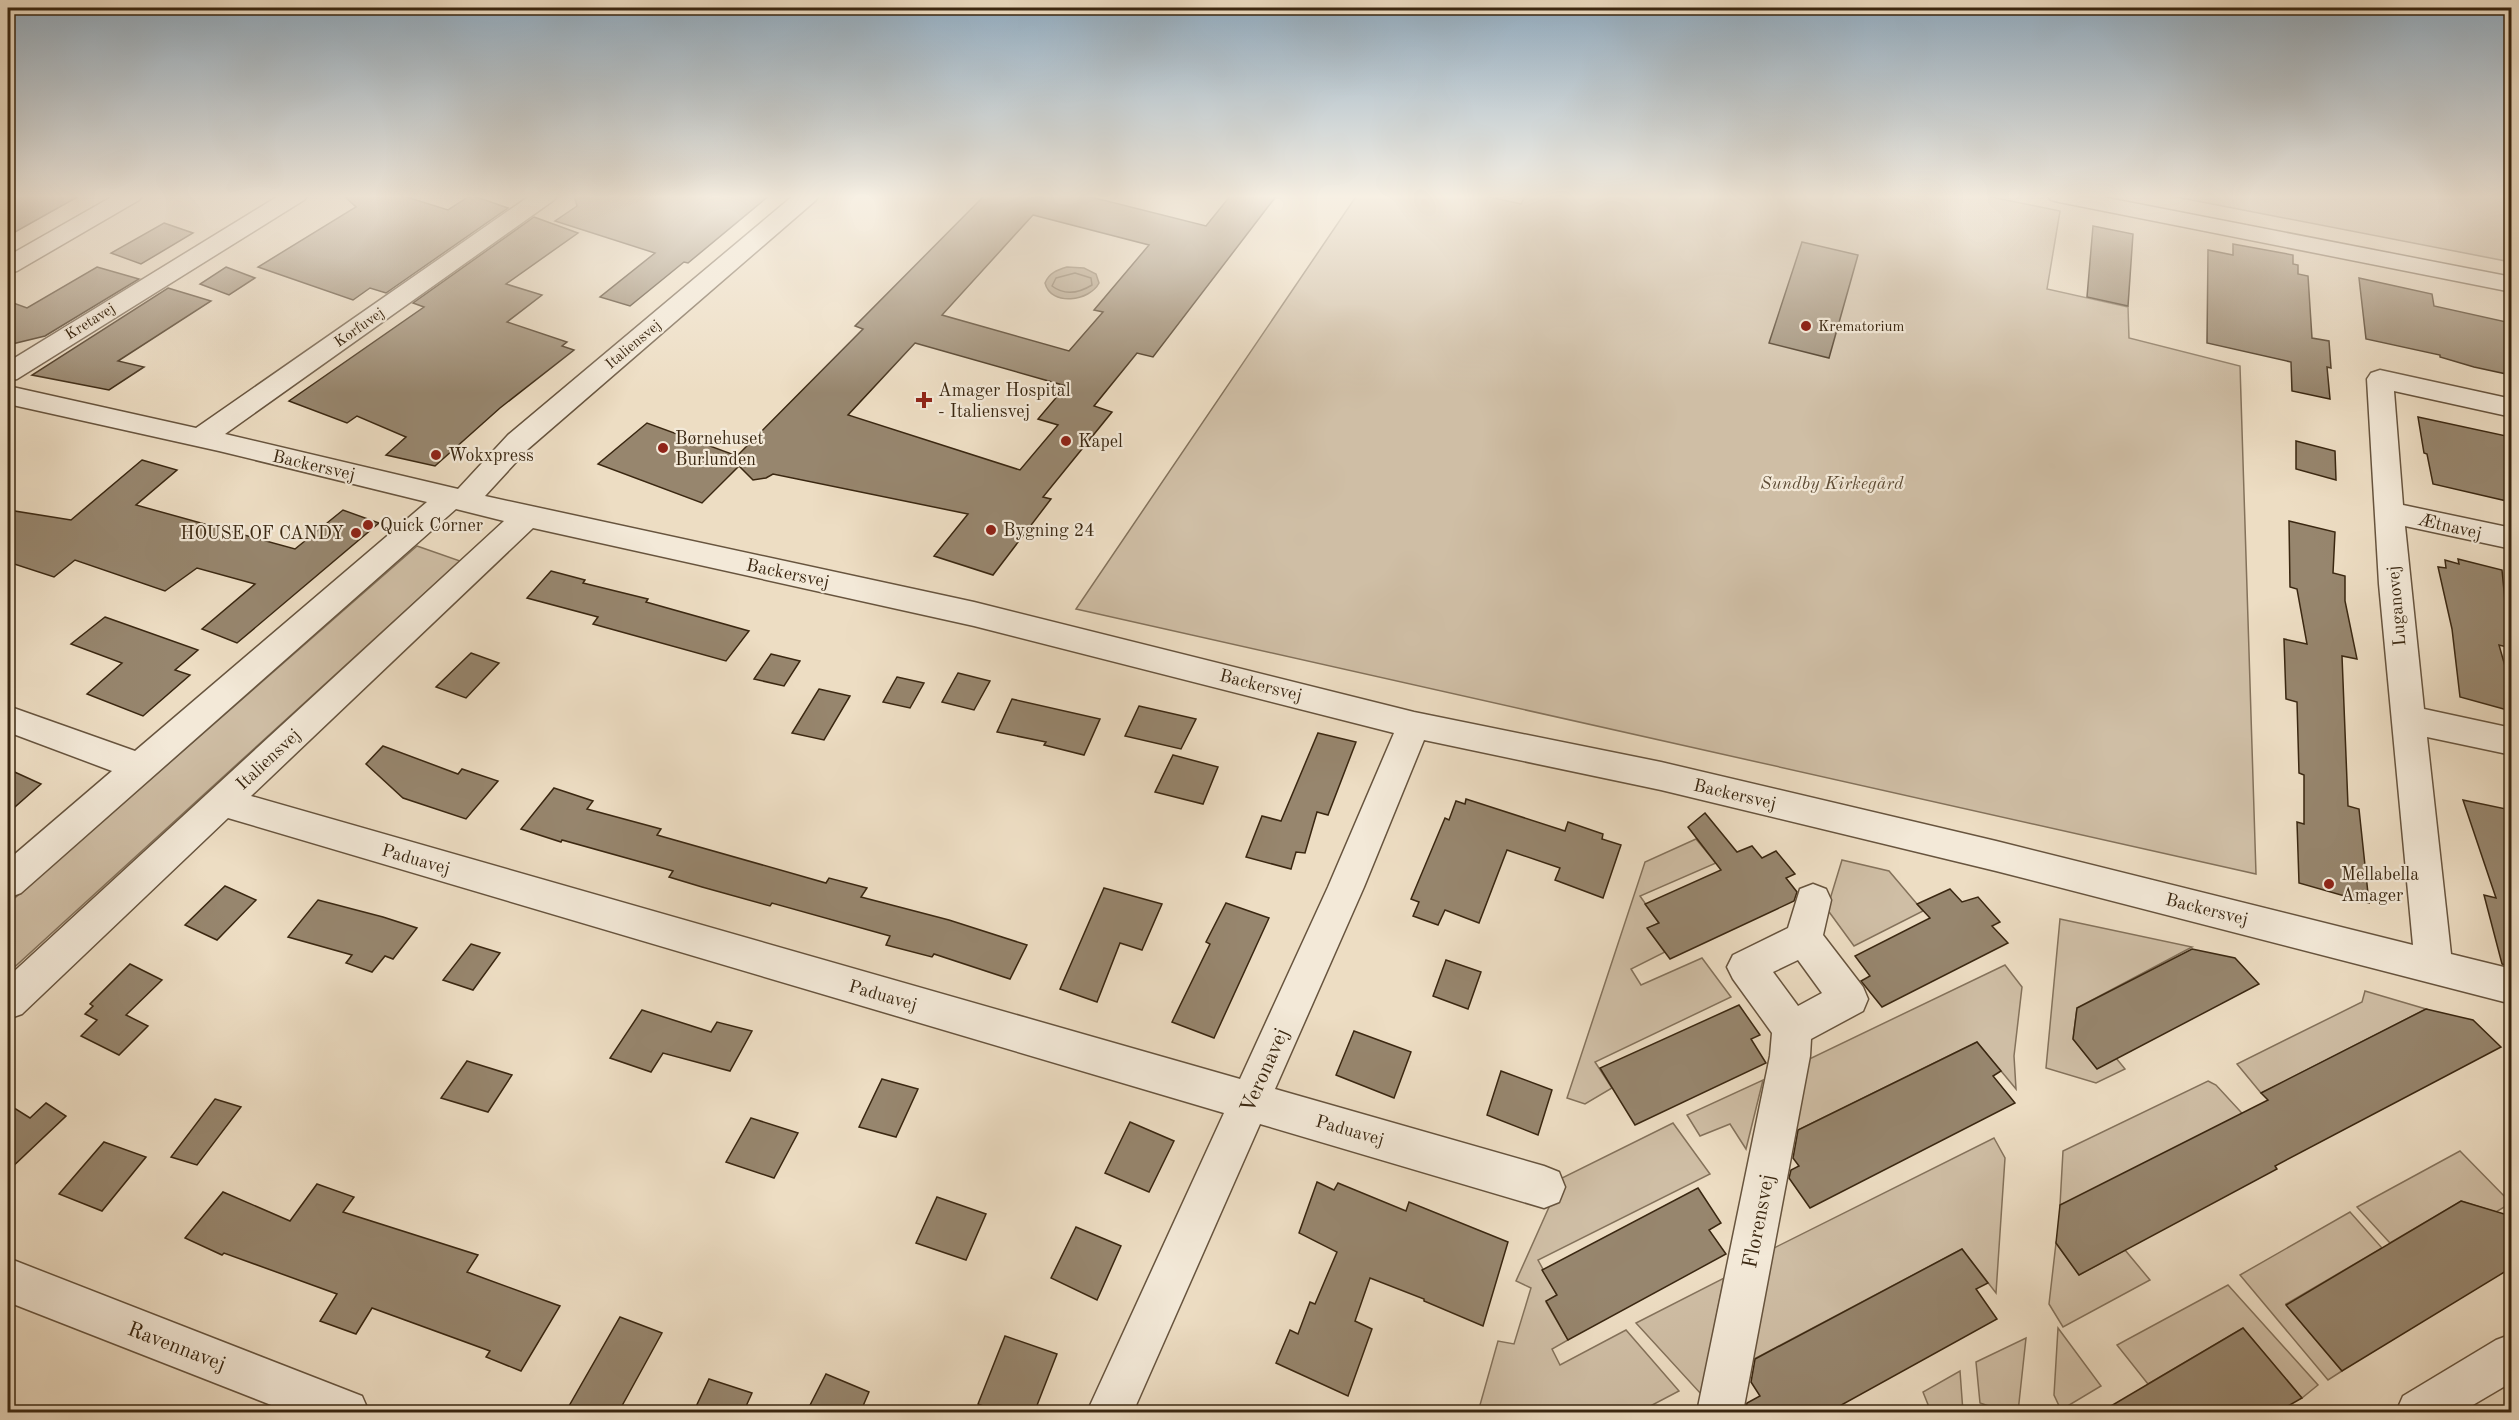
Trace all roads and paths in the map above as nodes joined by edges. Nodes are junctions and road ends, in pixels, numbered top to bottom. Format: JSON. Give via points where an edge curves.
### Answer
{"nodes":[{"id":1,"x":189,"y":261,"type":"edge"},
{"id":2,"x":452,"y":261,"type":"edge"},
{"id":3,"x":730,"y":261,"type":"edge"},
{"id":4,"x":2392,"y":261,"type":"edge"},
{"id":5,"x":2511,"y":285,"type":"edge"},
{"id":6,"x":8,"y":373,"type":"edge"},
{"id":7,"x":8,"y":395,"type":"edge"},
{"id":8,"x":2511,"y":408,"type":"edge"},
{"id":9,"x":201,"y":438,"type":"junction"},
{"id":10,"x":458,"y":499,"type":"junction"},
{"id":11,"x":2389,"y":512,"type":"junction"},
{"id":12,"x":526,"y":516,"type":"junction"},
{"id":13,"x":2511,"y":539,"type":"edge"},
{"id":14,"x":8,"y":718,"type":"edge"},
{"id":15,"x":2407,"y":719,"type":"junction"},
{"id":16,"x":1414,"y":725,"type":"junction"},
{"id":17,"x":2511,"y":742,"type":"edge"},
{"id":18,"x":139,"y":767,"type":"junction"},
{"id":19,"x":222,"y":802,"type":"junction"},
{"id":20,"x":8,"y":882,"type":"edge"},
{"id":21,"x":1813,"y":900,"type":"dead end"},
{"id":22,"x":1804,"y":938,"type":"junction"},
{"id":23,"x":2434,"y":966,"type":"junction"},
{"id":24,"x":2511,"y":987,"type":"edge"},
{"id":25,"x":8,"y":1002,"type":"edge"},
{"id":26,"x":1792,"y":1029,"type":"junction"},
{"id":27,"x":1249,"y":1103,"type":"junction"},
{"id":28,"x":1544,"y":1187,"type":"dead end"},
{"id":29,"x":8,"y":1280,"type":"edge"},
{"id":30,"x":2511,"y":1356,"type":"edge"},
{"id":31,"x":346,"y":1413,"type":"edge"},
{"id":32,"x":1110,"y":1413,"type":"edge"},
{"id":33,"x":1720,"y":1413,"type":"edge"},
{"id":34,"x":2419,"y":1413,"type":"edge"}],
"edges":[{"from":1,"to":6,"type":"street","name":"Kretavej"},
{"from":2,"to":9,"type":"street","name":"Korfuvej"},
{"from":3,"to":10,"type":"street","name":"Italiensvej","via":[[518,442]]},
{"from":4,"to":5,"type":"street"},
{"from":7,"to":9,"type":"street","name":"Backersvej"},
{"from":8,"to":11,"type":"street","name":"Luganovej","via":[[2380,379]]},
{"from":9,"to":10,"type":"street","name":"Backersvej"},
{"from":10,"to":12,"type":"street","name":"Backersvej"},
{"from":10,"to":18,"type":"street","name":"Italiensvej"},
{"from":11,"to":13,"type":"street","name":"Ætnavej"},
{"from":11,"to":15,"type":"street","name":"Luganovej"},
{"from":12,"to":16,"type":"street","name":"Backersvej","via":[[974,614]]},
{"from":12,"to":19,"type":"street","name":"Italiensvej"},
{"from":14,"to":18,"type":"street"},
{"from":15,"to":17,"type":"street"},
{"from":15,"to":23,"type":"street","name":"Luganovej"},
{"from":16,"to":23,"type":"street","name":"Backersvej","via":[[1673,779]]},
{"from":16,"to":27,"type":"street","name":"Veronavej"},
{"from":18,"to":20,"type":"street","name":"Italiensvej"},
{"from":19,"to":25,"type":"street","name":"Italiensvej"},
{"from":19,"to":27,"type":"street","name":"Paduavej"},
{"from":21,"to":22,"type":"street"},
{"from":22,"to":26,"type":"street","via":[[1849,999]]},
{"from":22,"to":26,"type":"street","via":[[1746,967]]},
{"from":23,"to":24,"type":"street","name":"Backersvej"},
{"from":26,"to":33,"type":"street","name":"Florensvej","via":[[1790,1056]]},
{"from":27,"to":28,"type":"street","name":"Paduavej"},
{"from":27,"to":32,"type":"street","name":"Veronavej"},
{"from":29,"to":31,"type":"street","name":"Ravennavej"},
{"from":30,"to":34,"type":"street"}]}
